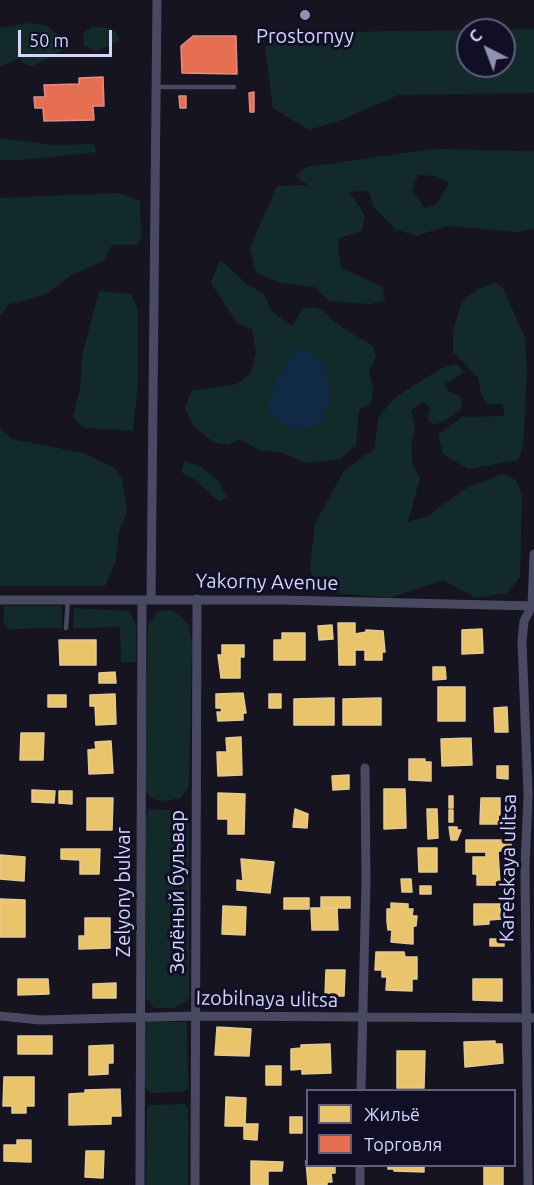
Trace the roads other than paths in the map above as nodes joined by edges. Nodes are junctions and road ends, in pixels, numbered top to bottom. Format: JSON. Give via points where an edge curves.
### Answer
{"nodes":[{"id":1,"x":157,"y":0,"type":"edge"},
{"id":2,"x":157,"y":87,"type":"junction"},
{"id":3,"x":234,"y":87,"type":"dead end"},
{"id":4,"x":534,"y":554,"type":"edge"},
{"id":5,"x":197,"y":599,"type":"junction"},
{"id":6,"x":0,"y":600,"type":"edge"},
{"id":7,"x":68,"y":600,"type":"junction"},
{"id":8,"x":146,"y":600,"type":"junction"},
{"id":9,"x":533,"y":606,"type":"edge"},
{"id":10,"x":66,"y":628,"type":"dead end"},
{"id":11,"x":365,"y":768,"type":"dead end"},
{"id":12,"x":530,"y":807,"type":"edge"},
{"id":13,"x":0,"y":1016,"type":"edge"},
{"id":14,"x":140,"y":1016,"type":"junction"},
{"id":15,"x":195,"y":1016,"type":"junction"},
{"id":16,"x":530,"y":1018,"type":"edge"},
{"id":17,"x":361,"y":1019,"type":"junction"},
{"id":18,"x":361,"y":1089,"type":"edge"},
{"id":19,"x":360,"y":1167,"type":"edge"},
{"id":20,"x":140,"y":1185,"type":"edge"},
{"id":21,"x":195,"y":1185,"type":"edge"},
{"id":22,"x":360,"y":1185,"type":"edge"},
{"id":23,"x":528,"y":1185,"type":"edge"}],
"edges":[{"from":1,"to":2,"type":"street","name":"Zelyony bulvar"},
{"from":2,"to":3,"type":"lane"},
{"from":2,"to":8,"type":"street","name":"Zelyony bulvar"},
{"from":4,"to":9,"type":"street","name":"Karelskaya ulitsa"},
{"from":5,"to":8,"type":"street","name":"Yakorny Avenue"},
{"from":5,"to":9,"type":"street","name":"Yakorny Avenue"},
{"from":5,"to":15,"type":"street","name":"Зелёный бульвар"},
{"from":6,"to":7,"type":"street","name":"Yakorny Avenue"},
{"from":7,"to":8,"type":"street","name":"Yakorny Avenue"},
{"from":7,"to":10,"type":"lane"},
{"from":8,"to":14,"type":"street","name":"Zelyony bulvar"},
{"from":9,"to":12,"type":"street","name":"Karelskaya ulitsa","via":[[524,621],[522,642]]},
{"from":11,"to":17,"type":"street"},
{"from":12,"to":16,"type":"street","name":"Karelskaya ulitsa"},
{"from":13,"to":14,"type":"street","name":"Izobilnaya ulitsa","via":[[40,1020]]},
{"from":14,"to":15,"type":"street","name":"Izobilnaya ulitsa"},
{"from":14,"to":20,"type":"street","name":"Zelyony bulvar"},
{"from":15,"to":17,"type":"street","name":"Izobilnaya ulitsa"},
{"from":15,"to":21,"type":"street","name":"Зелёный бульвар"},
{"from":16,"to":17,"type":"street","name":"Izobilnaya ulitsa"},
{"from":16,"to":23,"type":"street","name":"Karelskaya ulitsa"},
{"from":17,"to":18,"type":"street"},
{"from":19,"to":22,"type":"street"}]}
